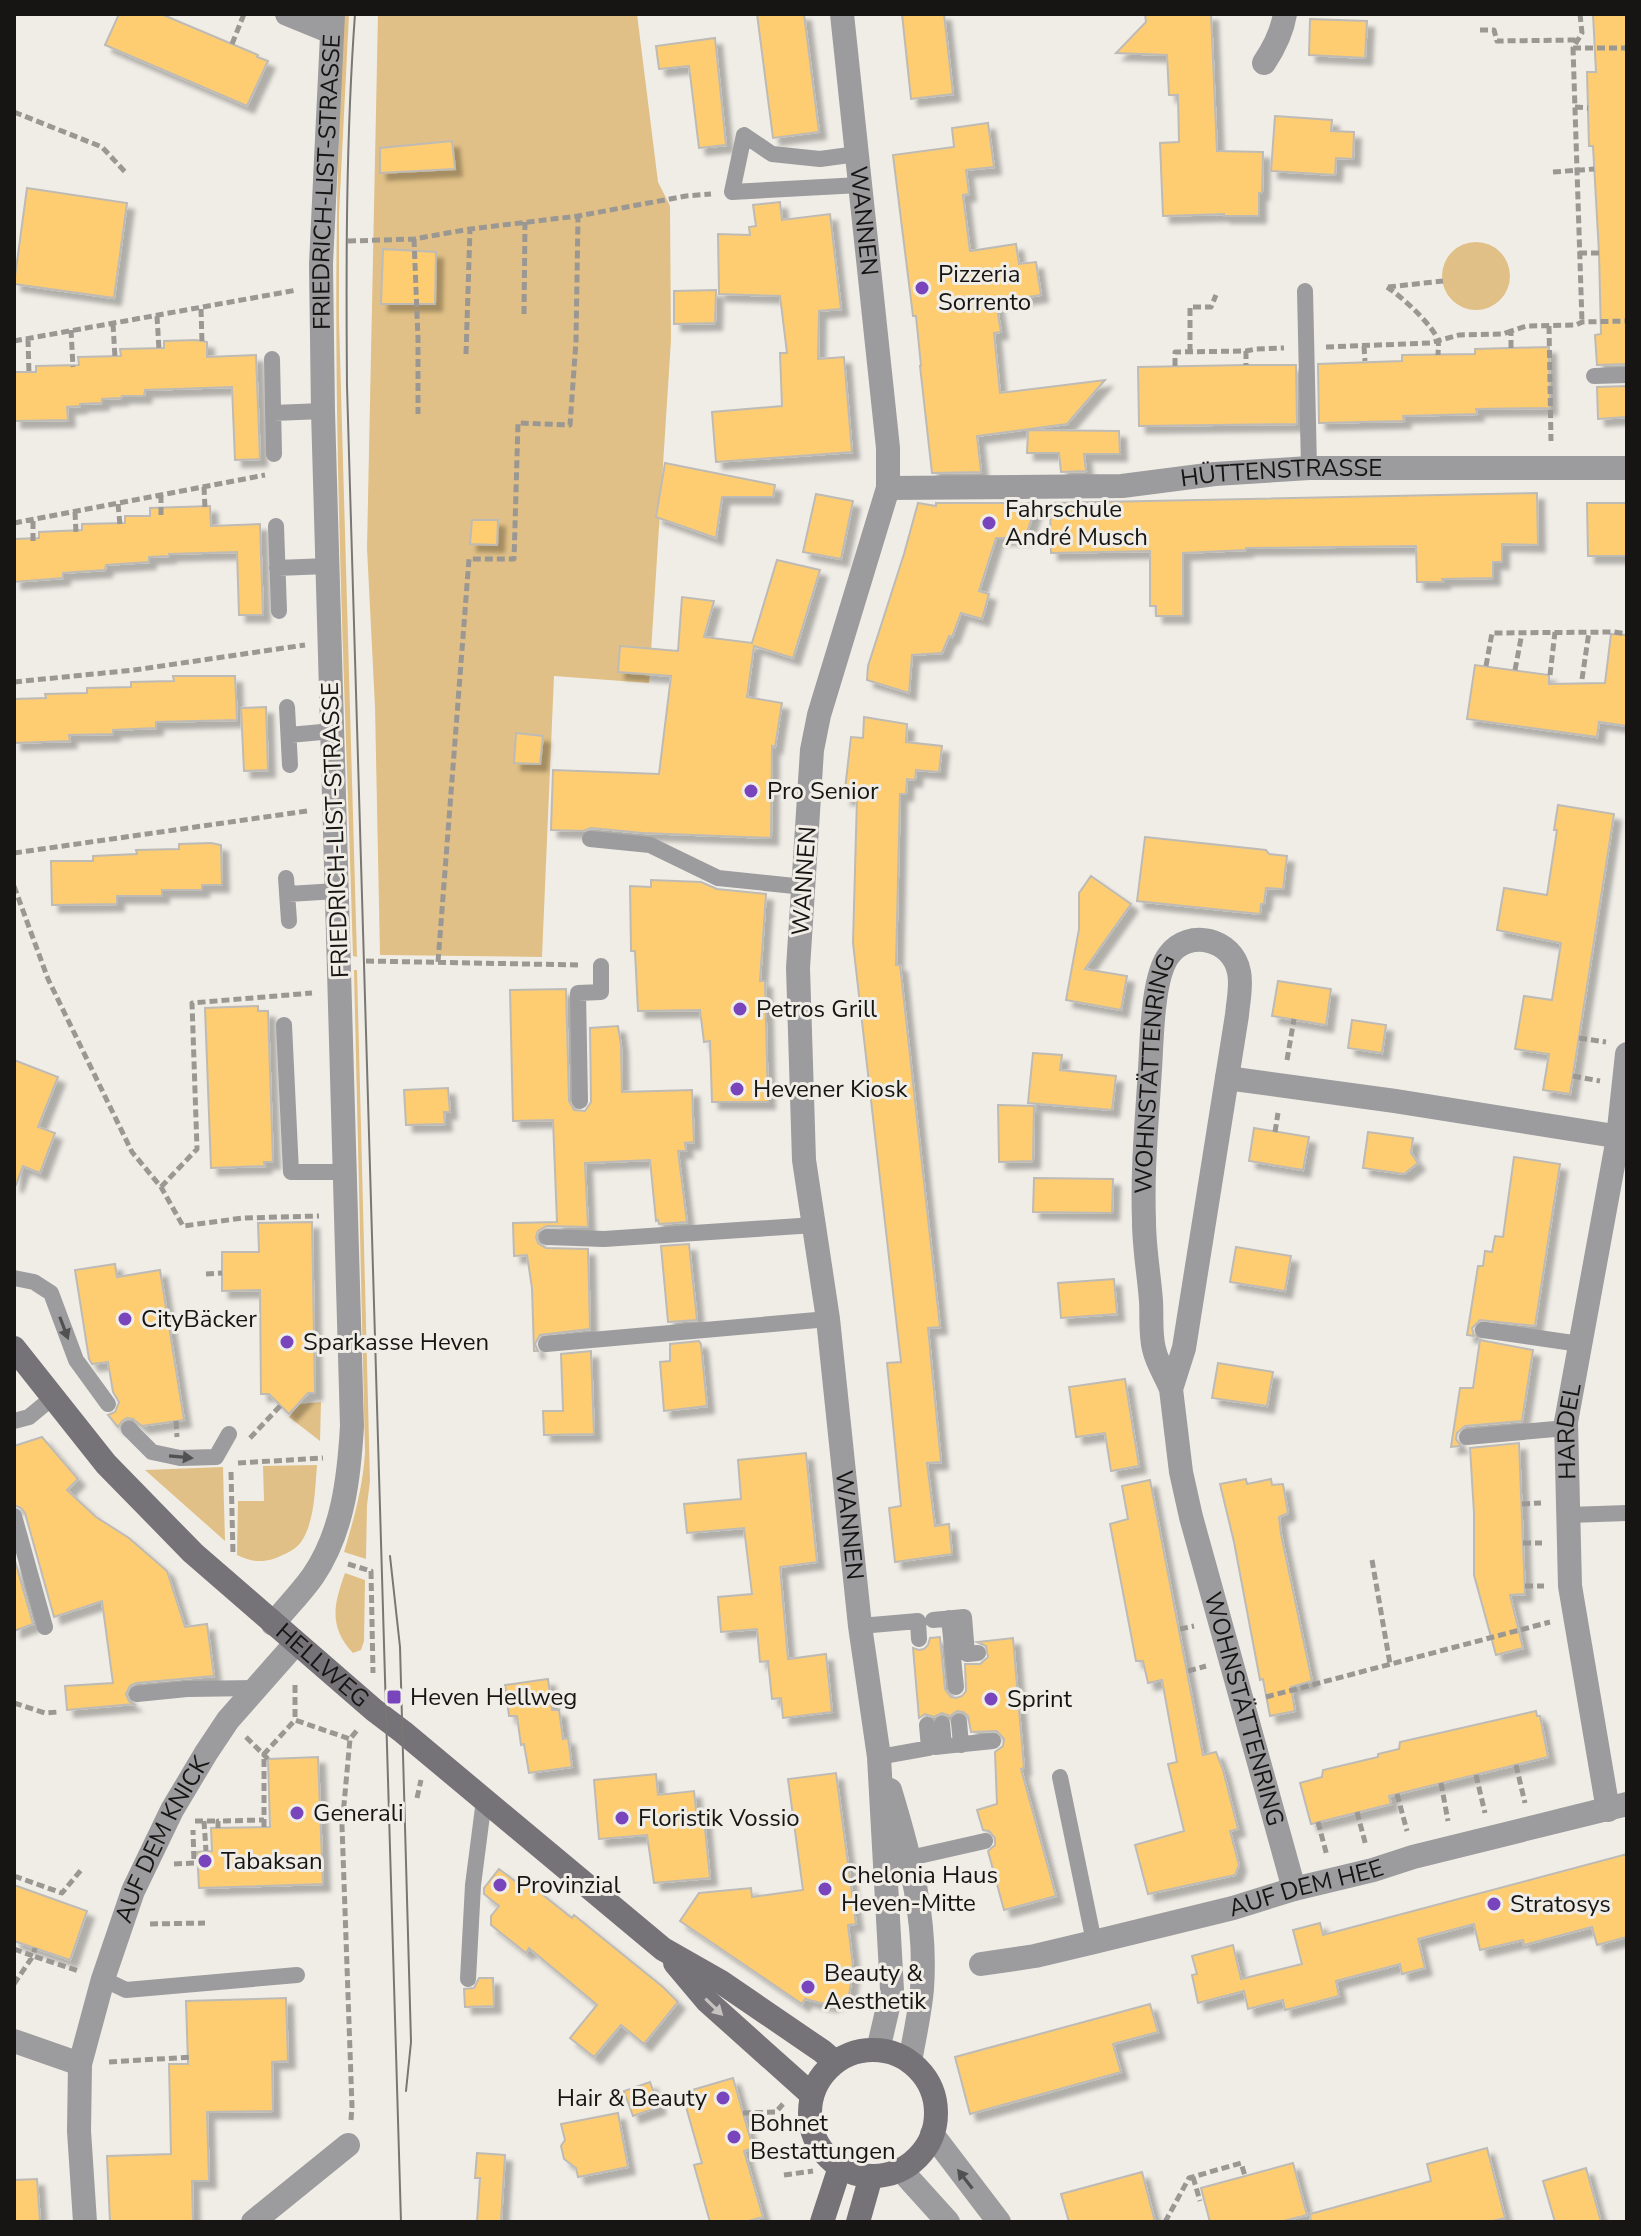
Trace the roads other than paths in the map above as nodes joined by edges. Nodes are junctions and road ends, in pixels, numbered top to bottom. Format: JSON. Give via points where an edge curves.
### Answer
{"nodes":[{"id":1,"x":287,"y":14,"type":"edge"},
{"id":2,"x":842,"y":14,"type":"edge"},
{"id":3,"x":1285,"y":14,"type":"edge"},
{"id":4,"x":332,"y":23,"type":"edge"},
{"id":5,"x":1264,"y":63,"type":"dead end"},
{"id":6,"x":857,"y":154,"type":"junction"},
{"id":7,"x":860,"y":185,"type":"junction"},
{"id":8,"x":1305,"y":291,"type":"dead end"},
{"id":9,"x":272,"y":359,"type":"dead end"},
{"id":10,"x":1627,"y":375,"type":"edge"},
{"id":11,"x":1594,"y":376,"type":"dead end"},
{"id":12,"x":323,"y":411,"type":"junction"},
{"id":13,"x":273,"y":413,"type":"junction"},
{"id":14,"x":274,"y":454,"type":"dead end"},
{"id":15,"x":1309,"y":468,"type":"junction"},
{"id":16,"x":1627,"y":468,"type":"edge"},
{"id":17,"x":888,"y":488,"type":"junction"},
{"id":18,"x":276,"y":526,"type":"dead end"},
{"id":19,"x":328,"y":566,"type":"junction"},
{"id":20,"x":277,"y":568,"type":"junction"},
{"id":21,"x":279,"y":611,"type":"dead end"},
{"id":22,"x":287,"y":707,"type":"dead end"},
{"id":23,"x":333,"y":731,"type":"junction"},
{"id":24,"x":289,"y":735,"type":"junction"},
{"id":25,"x":290,"y":765,"type":"dead end"},
{"id":26,"x":590,"y":839,"type":"dead end"},
{"id":27,"x":804,"y":887,"type":"junction"},
{"id":28,"x":337,"y":891,"type":"junction"},
{"id":29,"x":289,"y":921,"type":"dead end"},
{"id":30,"x":601,"y":966,"type":"road end"},
{"id":31,"x":284,"y":1025,"type":"dead end"},
{"id":32,"x":1627,"y":1054,"type":"edge"},
{"id":33,"x":1227,"y":1078,"type":"junction"},
{"id":34,"x":580,"y":1101,"type":"dead end"},
{"id":35,"x":1622,"y":1138,"type":"edge"},
{"id":36,"x":345,"y":1172,"type":"junction"},
{"id":37,"x":815,"y":1225,"type":"junction"},
{"id":38,"x":547,"y":1237,"type":"dead end"},
{"id":39,"x":14,"y":1278,"type":"edge"},
{"id":40,"x":828,"y":1319,"type":"junction"},
{"id":41,"x":1483,"y":1330,"type":"dead end"},
{"id":42,"x":546,"y":1344,"type":"dead end"},
{"id":43,"x":1580,"y":1344,"type":"junction"},
{"id":44,"x":14,"y":1348,"type":"edge"},
{"id":45,"x":1171,"y":1389,"type":"junction"},
{"id":46,"x":52,"y":1398,"type":"junction"},
{"id":47,"x":108,"y":1404,"type":"dead end"},
{"id":48,"x":14,"y":1421,"type":"edge"},
{"id":49,"x":1566,"y":1428,"type":"junction"},
{"id":50,"x":129,"y":1429,"type":"dead end"},
{"id":51,"x":229,"y":1434,"type":"dead end"},
{"id":52,"x":1467,"y":1437,"type":"dead end"},
{"id":53,"x":1627,"y":1513,"type":"edge"},
{"id":54,"x":1569,"y":1515,"type":"junction"},
{"id":55,"x":14,"y":1516,"type":"edge"},
{"id":56,"x":933,"y":1620,"type":"junction"},
{"id":57,"x":273,"y":1624,"type":"junction"},
{"id":58,"x":860,"y":1626,"type":"junction"},
{"id":59,"x":45,"y":1627,"type":"dead end"},
{"id":60,"x":927,"y":1638,"type":"dead end"},
{"id":61,"x":295,"y":1644,"type":"junction"},
{"id":62,"x":978,"y":1653,"type":"dead end"},
{"id":63,"x":956,"y":1687,"type":"dead end"},
{"id":64,"x":256,"y":1688,"type":"junction"},
{"id":65,"x":137,"y":1694,"type":"dead end"},
{"id":66,"x":993,"y":1741,"type":"dead end"},
{"id":67,"x":945,"y":1746,"type":"junction"},
{"id":68,"x":879,"y":1757,"type":"junction"},
{"id":69,"x":1060,"y":1777,"type":"dead end"},
{"id":70,"x":484,"y":1800,"type":"junction"},
{"id":71,"x":1617,"y":1807,"type":"edge"},
{"id":72,"x":985,"y":1841,"type":"dead end"},
{"id":73,"x":911,"y":1858,"type":"junction"},
{"id":74,"x":884,"y":1863,"type":"junction"},
{"id":75,"x":1294,"y":1889,"type":"junction"},
{"id":76,"x":1094,"y":1942,"type":"junction"},
{"id":77,"x":663,"y":1949,"type":"junction"},
{"id":78,"x":981,"y":1964,"type":"dead end"},
{"id":79,"x":297,"y":1975,"type":"dead end"},
{"id":80,"x":103,"y":1979,"type":"junction"},
{"id":81,"x":468,"y":1979,"type":"dead end"},
{"id":82,"x":14,"y":2041,"type":"edge"},
{"id":83,"x":878,"y":2050,"type":"junction"},
{"id":84,"x":835,"y":2062,"type":"junction"},
{"id":85,"x":910,"y":2062,"type":"junction"},
{"id":86,"x":80,"y":2064,"type":"junction"},
{"id":87,"x":806,"y":2090,"type":"junction"},
{"id":88,"x":932,"y":2134,"type":"junction"},
{"id":89,"x":348,"y":2145,"type":"road end"},
{"id":90,"x":840,"y":2167,"type":"junction"},
{"id":91,"x":901,"y":2170,"type":"junction"},
{"id":92,"x":871,"y":2176,"type":"junction"},
{"id":93,"x":85,"y":2222,"type":"edge"},
{"id":94,"x":253,"y":2222,"type":"edge"},
{"id":95,"x":822,"y":2222,"type":"edge"},
{"id":96,"x":858,"y":2222,"type":"edge"},
{"id":97,"x":948,"y":2222,"type":"edge"},
{"id":98,"x":999,"y":2222,"type":"edge"}],
"edges":[{"from":1,"to":4,"type":"street"},
{"from":2,"to":6,"type":"street","name":"WANNEN"},
{"from":3,"to":5,"type":"street"},
{"from":4,"to":12,"type":"street","name":"FRIEDRICH-LIST-STRASSE","via":[[321,286]]},
{"from":6,"to":7,"type":"street","name":"WANNEN"},
{"from":6,"to":7,"type":"lane","via":[[820,159],[772,154],[744,135],[732,192]]},
{"from":7,"to":17,"type":"street","name":"WANNEN"},
{"from":8,"to":15,"type":"lane"},
{"from":9,"to":13,"type":"lane"},
{"from":10,"to":11,"type":"lane"},
{"from":12,"to":13,"type":"lane"},
{"from":12,"to":19,"type":"street","name":"FRIEDRICH-LIST-STRASSE"},
{"from":13,"to":14,"type":"lane"},
{"from":15,"to":16,"type":"street","name":"HÜTTENSTRASSE"},
{"from":15,"to":17,"type":"street","name":"HÜTTENSTRASSE","via":[[1122,486]]},
{"from":17,"to":27,"type":"street","name":"WANNEN","via":[[819,715]]},
{"from":18,"to":20,"type":"lane"},
{"from":19,"to":20,"type":"lane"},
{"from":19,"to":23,"type":"street","name":"FRIEDRICH-LIST-STRASSE"},
{"from":20,"to":21,"type":"lane"},
{"from":22,"to":24,"type":"lane"},
{"from":23,"to":24,"type":"lane"},
{"from":23,"to":28,"type":"street","name":"FRIEDRICH-LIST-STRASSE"},
{"from":24,"to":25,"type":"lane"},
{"from":26,"to":27,"type":"lane","via":[[650,845],[718,878]]},
{"from":27,"to":37,"type":"street","name":"WANNEN","via":[[798,963],[800,1067],[804,1160]]},
{"from":28,"to":29,"type":"lane","via":[[287,886]]},
{"from":28,"to":36,"type":"street","name":"FRIEDRICH-LIST-STRASSE"},
{"from":30,"to":34,"type":"lane","via":[[601,992],[578,993]]},
{"from":31,"to":36,"type":"lane","via":[[291,1172]]},
{"from":32,"to":35,"type":"street","name":"HARDEL"},
{"from":33,"to":35,"type":"street"},
{"from":33,"to":45,"type":"street","name":"WOHNSTÄTTENRING","via":[[1184,1348]]},
{"from":33,"to":45,"type":"street","name":"WOHNSTÄTTENRING","via":[[1240,973],[1232,954],[1220,945],[1191,940],[1169,955],[1157,989],[1143,1175],[1154,1350]]},
{"from":35,"to":43,"type":"street","name":"HARDEL"},
{"from":36,"to":57,"type":"street","name":"FRIEDRICH-LIST-STRASSE","via":[[352,1426],[346,1491],[324,1556]]},
{"from":37,"to":38,"type":"lane","via":[[604,1239]]},
{"from":37,"to":40,"type":"street","name":"WANNEN"},
{"from":39,"to":47,"type":"lane","one_way":true,"via":[[51,1293],[76,1360]]},
{"from":40,"to":42,"type":"lane"},
{"from":40,"to":58,"type":"street","name":"WANNEN"},
{"from":41,"to":43,"type":"lane"},
{"from":43,"to":49,"type":"street","name":"HARDEL"},
{"from":44,"to":46,"type":"street","name":"HELLWEG"},
{"from":45,"to":75,"type":"street","name":"WOHNSTÄTTENRING","via":[[1181,1472]]},
{"from":46,"to":48,"type":"lane","via":[[29,1417]]},
{"from":46,"to":57,"type":"street","name":"HELLWEG","via":[[115,1474]]},
{"from":49,"to":52,"type":"lane"},
{"from":49,"to":54,"type":"street","name":"HARDEL"},
{"from":50,"to":51,"type":"lane","one_way":true,"via":[[152,1452],[180,1458],[216,1457]]},
{"from":53,"to":54,"type":"lane"},
{"from":54,"to":71,"type":"street","name":"HARDEL","via":[[1570,1586]]},
{"from":55,"to":59,"type":"lane"},
{"from":56,"to":58,"type":"lane"},
{"from":56,"to":60,"type":"lane"},
{"from":56,"to":62,"type":"lane","via":[[964,1617],[967,1654]]},
{"from":56,"to":63,"type":"lane"},
{"from":57,"to":61,"type":"street","name":"HELLWEG"},
{"from":58,"to":68,"type":"street","name":"WANNEN"},
{"from":61,"to":64,"type":"street","name":"AUF DEM KNICK"},
{"from":61,"to":70,"type":"street","name":"HELLWEG"},
{"from":64,"to":65,"type":"lane"},
{"from":64,"to":80,"type":"street","name":"AUF DEM KNICK","via":[[228,1720],[177,1799],[139,1878]]},
{"from":66,"to":67,"type":"lane"},
{"from":67,"to":67,"type":"lane","via":[[943,1724]]},
{"from":67,"to":68,"type":"lane"},
{"from":68,"to":73,"type":"street","name":"WANNEN"},
{"from":68,"to":74,"type":"street","name":"WANNEN"},
{"from":69,"to":76,"type":"lane"},
{"from":70,"to":77,"type":"street","name":"HELLWEG"},
{"from":70,"to":81,"type":"lane"},
{"from":71,"to":75,"type":"street","name":"AUF DEM HEE"},
{"from":72,"to":73,"type":"lane"},
{"from":73,"to":74,"type":"lane"},
{"from":73,"to":85,"type":"street","name":"WANNEN","via":[[923,1949]]},
{"from":74,"to":83,"type":"street","name":"WANNEN","via":[[892,1990]]},
{"from":75,"to":76,"type":"street","name":"AUF DEM HEE"},
{"from":76,"to":78,"type":"street","name":"AUF DEM HEE"},
{"from":77,"to":84,"type":"street","name":"HELLWEG","via":[[721,1982]]},
{"from":77,"to":87,"type":"street","name":"HELLWEG","one_way":true,"via":[[707,2001]]},
{"from":79,"to":80,"type":"lane","via":[[126,1990]]},
{"from":80,"to":86,"type":"street","name":"AUF DEM KNICK"},
{"from":82,"to":86,"type":"street"},
{"from":83,"to":84,"type":"street"},
{"from":83,"to":85,"type":"street"},
{"from":84,"to":87,"type":"street"},
{"from":85,"to":88,"type":"street","via":[[934,2095]]},
{"from":86,"to":93,"type":"street","name":"AUF DEM KNICK"},
{"from":87,"to":90,"type":"street","via":[[814,2135]]},
{"from":88,"to":91,"type":"street","via":[[925,2149]]},
{"from":98,"to":88,"type":"street","one_way":true},
{"from":89,"to":94,"type":"street"},
{"from":90,"to":92,"type":"street"},
{"from":90,"to":95,"type":"street"},
{"from":91,"to":92,"type":"street"},
{"from":91,"to":97,"type":"street"},
{"from":92,"to":96,"type":"street"}]}
